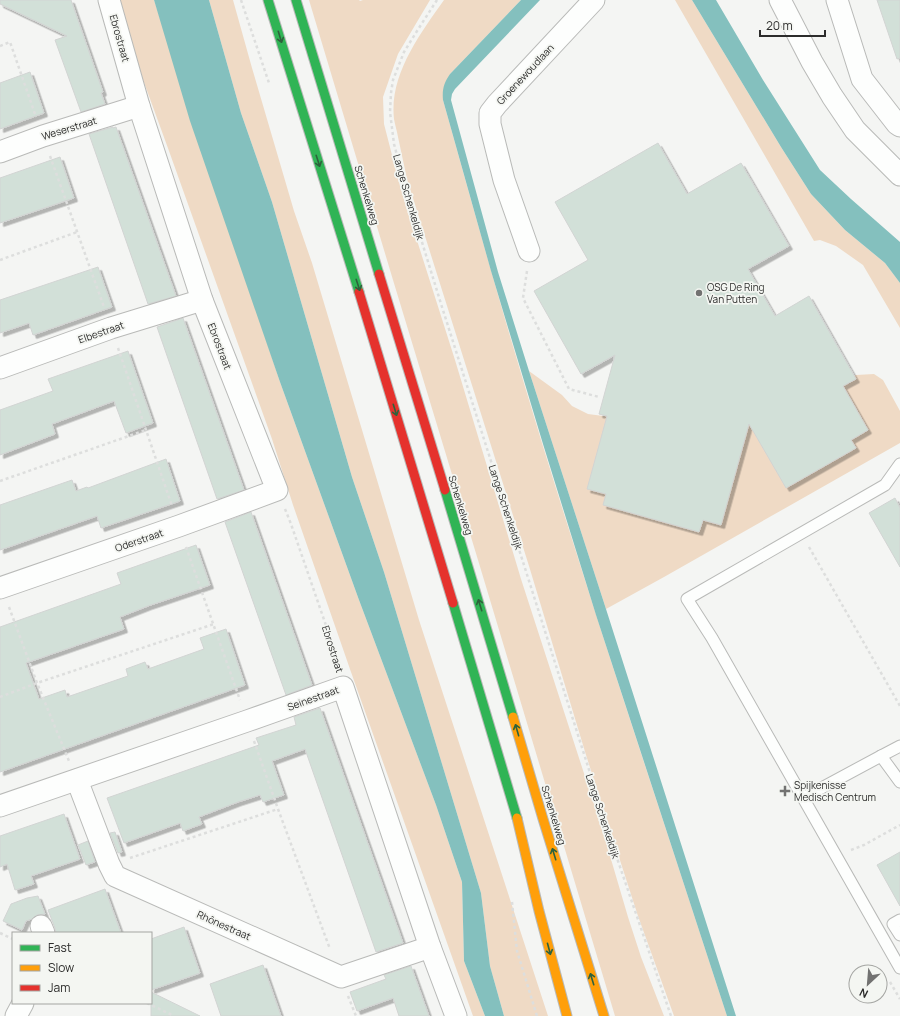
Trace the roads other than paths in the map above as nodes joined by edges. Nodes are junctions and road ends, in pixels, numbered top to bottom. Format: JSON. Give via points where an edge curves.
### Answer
{"nodes":[{"id":1,"x":109,"y":0,"type":"edge"},
{"id":2,"x":268,"y":0,"type":"edge"},
{"id":3,"x":296,"y":0,"type":"edge"},
{"id":4,"x":594,"y":0,"type":"edge"},
{"id":5,"x":780,"y":0,"type":"edge"},
{"id":6,"x":837,"y":0,"type":"edge"},
{"id":7,"x":139,"y":106,"type":"junction"},
{"id":8,"x":900,"y":126,"type":"edge"},
{"id":9,"x":0,"y":152,"type":"edge"},
{"id":10,"x":900,"y":175,"type":"edge"},
{"id":11,"x":529,"y":251,"type":"road end"},
{"id":12,"x":202,"y":300,"type":"junction"},
{"id":13,"x":0,"y":368,"type":"edge"},
{"id":14,"x":900,"y":464,"type":"edge"},
{"id":15,"x":277,"y":490,"type":"joint"},
{"id":16,"x":1,"y":588,"type":"edge"},
{"id":17,"x":900,"y":746,"type":"edge"},
{"id":18,"x":881,"y":756,"type":"junction"},
{"id":19,"x":77,"y":780,"type":"junction"},
{"id":20,"x":900,"y":782,"type":"edge"},
{"id":21,"x":803,"y":798,"type":"junction"},
{"id":22,"x":0,"y":806,"type":"edge"},
{"id":23,"x":900,"y":920,"type":"edge"},
{"id":24,"x":900,"y":935,"type":"edge"},
{"id":25,"x":430,"y":947,"type":"junction"},
{"id":26,"x":900,"y":968,"type":"edge"},
{"id":27,"x":22,"y":1004,"type":"edge"},
{"id":28,"x":16,"y":1016,"type":"edge"},
{"id":29,"x":456,"y":1016,"type":"edge"},
{"id":30,"x":567,"y":1016,"type":"edge"},
{"id":31,"x":604,"y":1016,"type":"edge"}],
"edges":[{"from":1,"to":7,"type":"street","name":"Ebrostraat"},
{"from":2,"to":30,"type":"main road","one_way":true,"via":[[368,320],[516,813]]},
{"from":31,"to":3,"type":"main road","name":"Schenkelweg","one_way":true},
{"from":4,"to":11,"type":"street","name":"Groenewoudlaan","via":[[490,113],[490,124],[504,180]]},
{"from":5,"to":10,"type":"street","via":[[812,62],[855,130]]},
{"from":6,"to":8,"type":"street","via":[[862,79]]},
{"from":7,"to":9,"type":"street","name":"Weserstraat"},
{"from":7,"to":12,"type":"street","name":"Ebrostraat"},
{"from":12,"to":13,"type":"street","name":"Elbestraat","via":[[111,328]]},
{"from":12,"to":15,"type":"street","name":"Ebrostraat"},
{"from":14,"to":21,"type":"lane","via":[[885,485],[687,599]]},
{"from":15,"to":16,"type":"street","name":"Oderstraat"},
{"from":17,"to":18,"type":"lane"},
{"from":18,"to":20,"type":"lane"},
{"from":18,"to":21,"type":"lane"},
{"from":19,"to":22,"type":"street","name":"Seinestraat"},
{"from":19,"to":25,"type":"street","name":"Rhônestraat","via":[[115,876],[340,978]]},
{"from":19,"to":25,"type":"street","name":"Seinestraat","via":[[343,687]]},
{"from":21,"to":26,"type":"lane"},
{"from":23,"to":24,"type":"lane","via":[[893,924]]},
{"from":25,"to":29,"type":"street","name":"Seinestraat"},
{"from":27,"to":28,"type":"street"}]}
